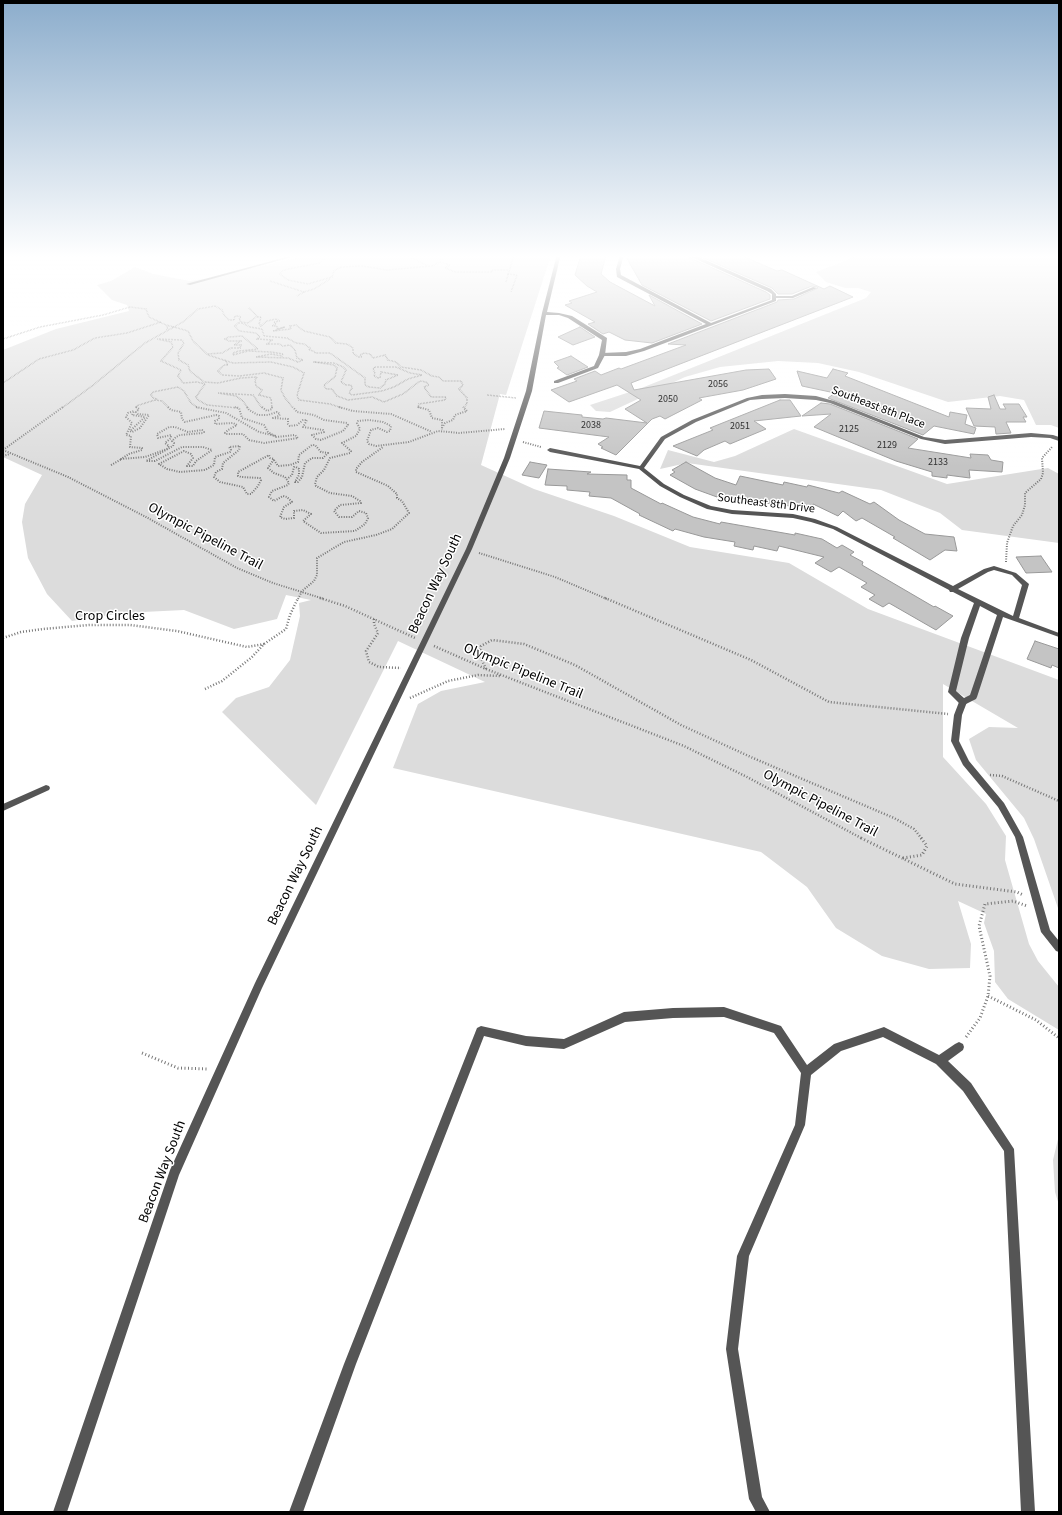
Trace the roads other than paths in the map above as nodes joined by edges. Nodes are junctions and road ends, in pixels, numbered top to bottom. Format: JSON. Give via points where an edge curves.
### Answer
{"nodes":[{"id":1,"x":541,"y":326,"type":"edge"},
{"id":2,"x":584,"y":326,"type":"edge"},
{"id":3,"x":706,"y":326,"type":"edge"},
{"id":4,"x":602,"y":355,"type":"junction"},
{"id":5,"x":556,"y":382,"type":"dead end"},
{"id":6,"x":1059,"y":439,"type":"edge"},
{"id":7,"x":550,"y":450,"type":"road end"},
{"id":8,"x":641,"y":468,"type":"junction"},
{"id":9,"x":952,"y":590,"type":"junction"},
{"id":10,"x":976,"y":603,"type":"junction"},
{"id":11,"x":1001,"y":614,"type":"junction"},
{"id":12,"x":1015,"y":620,"type":"junction"},
{"id":13,"x":1059,"y":635,"type":"edge"},
{"id":14,"x":963,"y":702,"type":"junction"},
{"id":15,"x":46,"y":788,"type":"dead end"},
{"id":16,"x":3,"y":808,"type":"edge"},
{"id":17,"x":1059,"y":948,"type":"edge"},
{"id":18,"x":959,"y":1047,"type":"road end"},
{"id":19,"x":940,"y":1060,"type":"junction"},
{"id":20,"x":806,"y":1072,"type":"junction"},
{"id":21,"x":60,"y":1512,"type":"edge"},
{"id":22,"x":296,"y":1512,"type":"edge"},
{"id":23,"x":763,"y":1512,"type":"edge"},
{"id":24,"x":1028,"y":1512,"type":"edge"}],
"edges":[{"from":1,"to":21,"type":"street","name":"Beacon Way South","via":[[526,400],[507,458],[469,550],[261,979],[174,1174]]},
{"from":2,"to":4,"type":"street","via":[[605,338]]},
{"from":3,"to":4,"type":"street","via":[[642,350]]},
{"from":4,"to":5,"type":"street","via":[[596,367]]},
{"from":6,"to":8,"type":"street","name":"Southeast 8th Place","via":[[1031,435],[945,442],[923,438],[827,400],[800,396],[762,397],[749,399],[718,411],[663,438]]},
{"from":7,"to":8,"type":"street","name":"Southeast 8th Drive"},
{"from":8,"to":9,"type":"street","name":"Southeast 8th Drive","via":[[662,485],[709,508],[793,516],[835,528]]},
{"from":9,"to":10,"type":"street","name":"Southeast 8th Drive"},
{"from":9,"to":12,"type":"street","via":[[986,570],[994,568],[1014,574],[1026,584]]},
{"from":10,"to":11,"type":"street","name":"Southeast 8th Drive"},
{"from":10,"to":14,"type":"street","via":[[952,692]]},
{"from":11,"to":12,"type":"street","name":"Southeast 8th Drive"},
{"from":11,"to":14,"type":"street","via":[[973,697]]},
{"from":12,"to":13,"type":"street","name":"Southeast 8th Drive"},
{"from":14,"to":17,"type":"street","via":[[958,715],[955,741],[966,763],[1001,805],[1019,837],[1046,932]]},
{"from":15,"to":16,"type":"street"},
{"from":18,"to":19,"type":"street"},
{"from":19,"to":20,"type":"street","via":[[884,1032],[838,1047]]},
{"from":19,"to":24,"type":"street","via":[[967,1087],[1009,1149]]},
{"from":20,"to":22,"type":"street","via":[[777,1029],[724,1012],[624,1017],[564,1044],[526,1041],[481,1031],[353,1357]]},
{"from":20,"to":23,"type":"street","via":[[800,1125],[744,1256],[732,1349],[756,1499]]}]}
